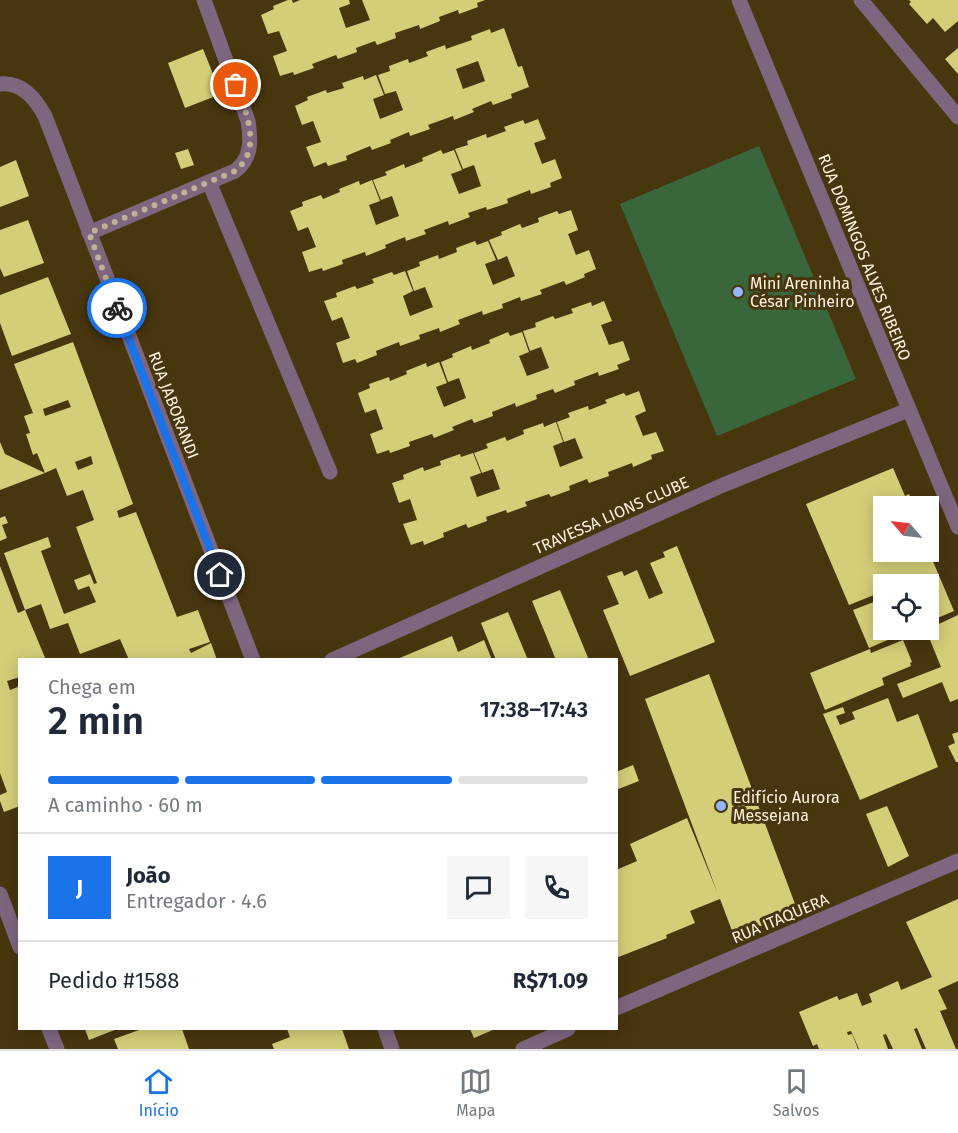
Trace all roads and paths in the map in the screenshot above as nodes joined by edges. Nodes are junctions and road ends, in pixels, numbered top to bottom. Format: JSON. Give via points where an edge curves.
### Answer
{"nodes":[{"id":1,"x":204,"y":0,"type":"edge"},
{"id":2,"x":739,"y":0,"type":"edge"},
{"id":3,"x":861,"y":0,"type":"edge"},
{"id":4,"x":1,"y":83,"type":"edge"},
{"id":5,"x":958,"y":117,"type":"edge"},
{"id":6,"x":209,"y":182,"type":"junction"},
{"id":7,"x":89,"y":233,"type":"junction"},
{"id":8,"x":908,"y":410,"type":"junction"},
{"id":9,"x":330,"y":472,"type":"dead end"},
{"id":10,"x":958,"y":527,"type":"edge"},
{"id":11,"x":252,"y":658,"type":"edge"},
{"id":12,"x":336,"y":658,"type":"edge"},
{"id":13,"x":958,"y":861,"type":"edge"},
{"id":14,"x":0,"y":894,"type":"edge"},
{"id":15,"x":18,"y":942,"type":"edge"},
{"id":16,"x":618,"y":1007,"type":"edge"},
{"id":17,"x":49,"y":1030,"type":"edge"},
{"id":18,"x":385,"y":1030,"type":"edge"},
{"id":19,"x":566,"y":1030,"type":"edge"},
{"id":20,"x":57,"y":1049,"type":"edge"},
{"id":21,"x":392,"y":1049,"type":"edge"},
{"id":22,"x":523,"y":1049,"type":"edge"}],
"edges":[{"from":1,"to":6,"type":"street","via":[[243,106],[251,141],[243,165]]},
{"from":2,"to":8,"type":"street","name":"RUA DOMINGOS ALVES RIBEIRO"},
{"from":3,"to":5,"type":"street"},
{"from":4,"to":7,"type":"street","name":"RUA JABORANDI","via":[[19,86],[39,105]]},
{"from":6,"to":7,"type":"street"},
{"from":6,"to":9,"type":"street"},
{"from":7,"to":11,"type":"street","name":"RUA JABORANDI"},
{"from":8,"to":10,"type":"street","name":"RUA DOMINGOS ALVES RIBEIRO"},
{"from":8,"to":12,"type":"street","name":"TRAVESSA LIONS CLUBE","via":[[723,485]]},
{"from":13,"to":16,"type":"street","name":"RUA ITAQUERA"},
{"from":14,"to":15,"type":"street"},
{"from":17,"to":20,"type":"street"},
{"from":18,"to":21,"type":"street"},
{"from":19,"to":22,"type":"street"}]}
